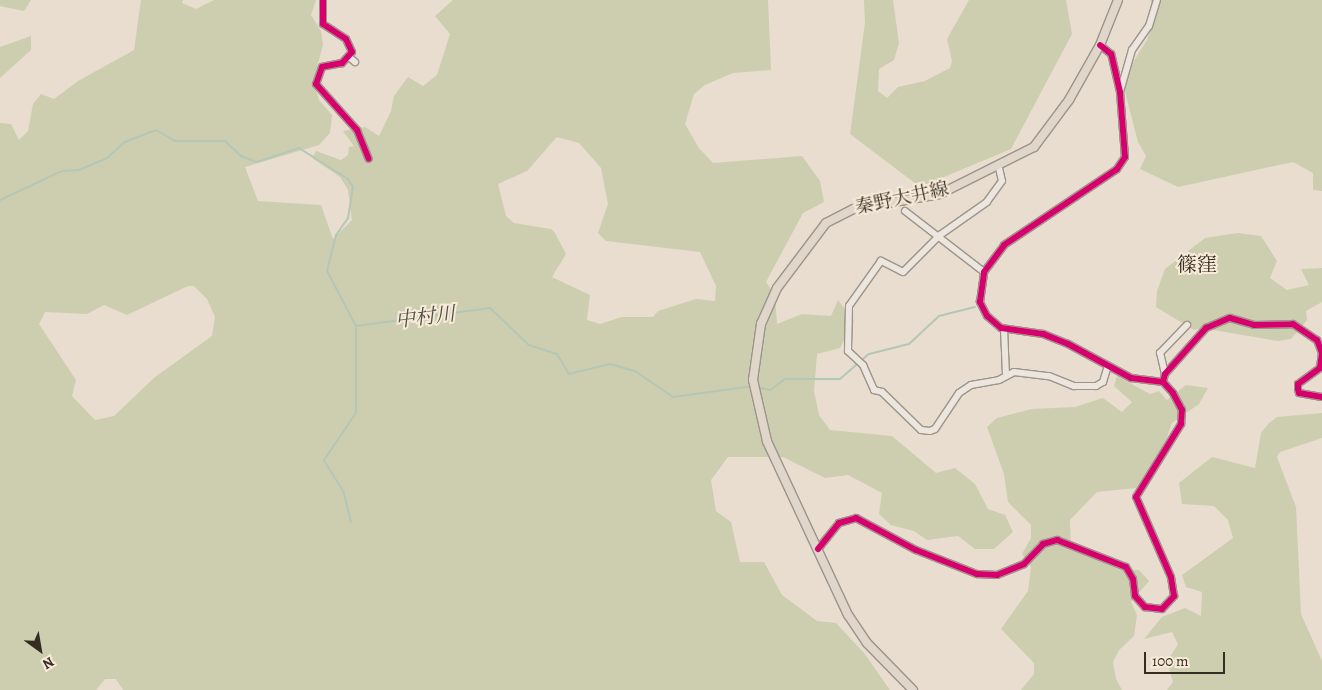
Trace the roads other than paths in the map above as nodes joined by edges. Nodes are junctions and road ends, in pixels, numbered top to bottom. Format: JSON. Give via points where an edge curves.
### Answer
{"nodes":[{"id":1,"x":323,"y":0,"type":"edge"},
{"id":2,"x":1118,"y":0,"type":"edge"},
{"id":3,"x":1157,"y":0,"type":"edge"},
{"id":4,"x":1100,"y":45,"type":"junction"},
{"id":5,"x":349,"y":57,"type":"junction"},
{"id":6,"x":355,"y":62,"type":"dead end"},
{"id":7,"x":1120,"y":92,"type":"junction"},
{"id":8,"x":368,"y":159,"type":"dead end"},
{"id":9,"x":999,"y":168,"type":"junction"},
{"id":10,"x":905,"y":211,"type":"dead end"},
{"id":11,"x":940,"y":235,"type":"junction"},
{"id":12,"x":984,"y":272,"type":"junction"},
{"id":13,"x":1187,"y":325,"type":"dead end"},
{"id":14,"x":1004,"y":329,"type":"junction"},
{"id":15,"x":1108,"y":366,"type":"junction"},
{"id":16,"x":1006,"y":374,"type":"junction"},
{"id":17,"x":1165,"y":374,"type":"junction"},
{"id":18,"x":1163,"y":382,"type":"junction"},
{"id":19,"x":1322,"y":397,"type":"edge"},
{"id":20,"x":818,"y":549,"type":"junction"},
{"id":21,"x":913,"y":690,"type":"edge"}],
"edges":[{"from":1,"to":5,"type":"street","via":[[320,19],[350,43]]},
{"from":2,"to":4,"type":"main road","name":"秦野大井線"},
{"from":3,"to":7,"type":"street","via":[[1149,26],[1132,50]]},
{"from":4,"to":7,"type":"street","via":[[1111,54]]},
{"from":4,"to":9,"type":"main road","name":"秦野大井線","via":[[1050,130],[1034,147]]},
{"from":5,"to":6,"type":"street"},
{"from":5,"to":8,"type":"street","via":[[342,63],[322,67],[316,84],[357,130]]},
{"from":7,"to":12,"type":"street","via":[[1127,151],[1123,163],[1016,236]]},
{"from":9,"to":11,"type":"street","via":[[1002,181],[987,202]]},
{"from":9,"to":20,"type":"main road","name":"秦野大井線","via":[[940,194],[854,209],[826,223],[777,288],[762,320],[754,353],[754,394],[776,459]]},
{"from":10,"to":11,"type":"street"},
{"from":11,"to":12,"type":"street"},
{"from":11,"to":16,"type":"street","via":[[901,273],[881,261],[849,306],[848,351],[859,362],[874,390],[882,392],[921,430],[935,429],[964,389],[999,380]]},
{"from":12,"to":14,"type":"street","via":[[982,309]]},
{"from":13,"to":17,"type":"street","via":[[1160,353]]},
{"from":14,"to":15,"type":"street","via":[[1043,334]]},
{"from":14,"to":16,"type":"street"},
{"from":15,"to":16,"type":"street","via":[[1103,382],[1096,386],[1074,386],[1049,376],[1028,373]]},
{"from":15,"to":18,"type":"street","via":[[1131,378]]},
{"from":17,"to":18,"type":"street"},
{"from":17,"to":19,"type":"street","via":[[1206,328],[1222,319],[1293,324],[1317,340],[1322,353],[1320,368],[1298,384],[1299,393]]},
{"from":18,"to":20,"type":"street","via":[[1182,410],[1181,424],[1136,497],[1174,586],[1174,596],[1162,608],[1154,610],[1139,602],[1133,579],[1121,563],[1067,542],[1048,542],[1024,564],[997,575],[977,574],[916,550],[856,518],[838,523]]},
{"from":20,"to":21,"type":"main road","name":"秦野大井線","via":[[859,634]]}]}
